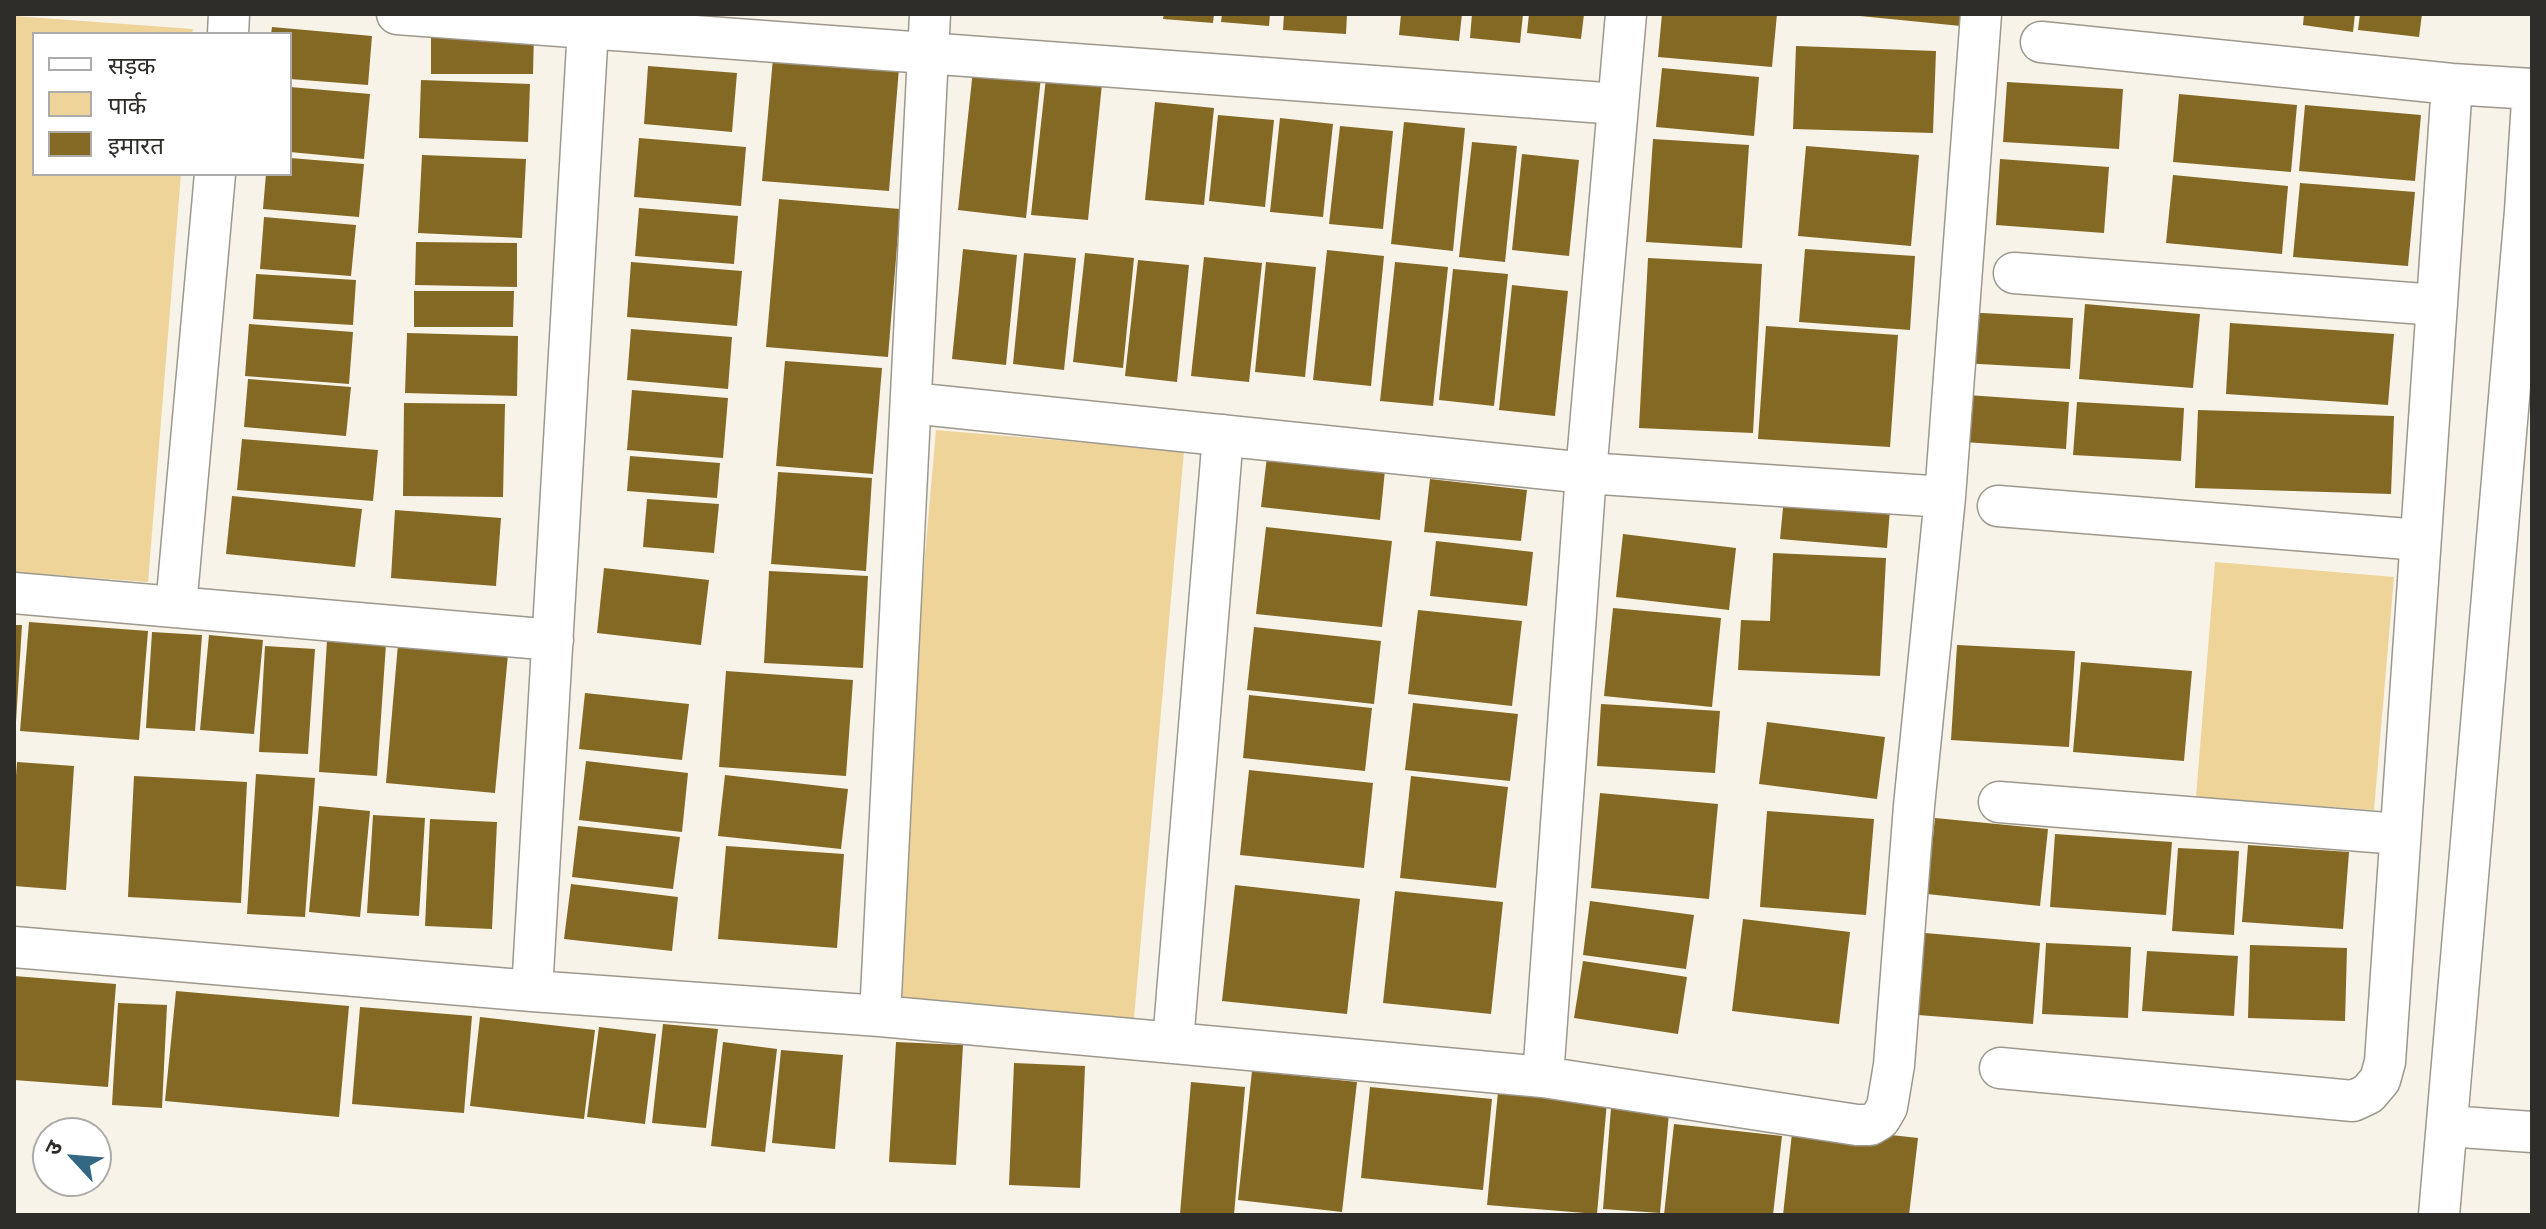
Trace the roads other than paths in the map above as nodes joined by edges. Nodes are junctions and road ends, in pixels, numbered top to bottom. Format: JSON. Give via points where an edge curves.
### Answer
{"nodes":[{"id":1,"x":397,"y":14,"type":"edge"},
{"id":2,"x":930,"y":14,"type":"edge"},
{"id":3,"x":1626,"y":14,"type":"edge"},
{"id":4,"x":1981,"y":14,"type":"edge"},
{"id":5,"x":588,"y":28,"type":"junction"},
{"id":6,"x":2041,"y":42,"type":"dead end"},
{"id":7,"x":928,"y":53,"type":"junction"},
{"id":8,"x":2452,"y":84,"type":"junction"},
{"id":9,"x":2532,"y":89,"type":"edge"},
{"id":10,"x":2532,"y":101,"type":"edge"},
{"id":11,"x":1618,"y":104,"type":"junction"},
{"id":12,"x":215,"y":176,"type":"edge"},
{"id":13,"x":2528,"y":212,"type":"edge"},
{"id":14,"x":2014,"y":273,"type":"dead end"},
{"id":15,"x":2437,"y":305,"type":"junction"},
{"id":16,"x":911,"y":403,"type":"junction"},
{"id":17,"x":1223,"y":435,"type":"junction"},
{"id":18,"x":1586,"y":473,"type":"junction"},
{"id":19,"x":1945,"y":497,"type":"junction"},
{"id":20,"x":1998,"y":506,"type":"dead end"},
{"id":21,"x":2420,"y":540,"type":"junction"},
{"id":22,"x":14,"y":593,"type":"edge"},
{"id":23,"x":176,"y":607,"type":"junction"},
{"id":24,"x":553,"y":640,"type":"junction"},
{"id":25,"x":1999,"y":802,"type":"dead end"},
{"id":26,"x":2399,"y":834,"type":"junction"},
{"id":27,"x":14,"y":947,"type":"edge"},
{"id":28,"x":532,"y":991,"type":"junction"},
{"id":29,"x":880,"y":1016,"type":"junction"},
{"id":30,"x":1173,"y":1042,"type":"junction"},
{"id":31,"x":2000,"y":1068,"type":"dead end"},
{"id":32,"x":1543,"y":1077,"type":"junction"},
{"id":33,"x":2447,"y":1126,"type":"junction"},
{"id":34,"x":2532,"y":1132,"type":"edge"},
{"id":35,"x":2439,"y":1215,"type":"edge"}],
"edges":[{"from":1,"to":5,"type":"street"},
{"from":2,"to":7,"type":"street"},
{"from":3,"to":11,"type":"street"},
{"from":4,"to":19,"type":"street"},
{"from":5,"to":7,"type":"street"},
{"from":5,"to":24,"type":"street"},
{"from":6,"to":8,"type":"street"},
{"from":7,"to":11,"type":"street"},
{"from":7,"to":16,"type":"street"},
{"from":8,"to":9,"type":"street"},
{"from":8,"to":15,"type":"street"},
{"from":10,"to":13,"type":"street"},
{"from":11,"to":18,"type":"street"},
{"from":12,"to":23,"type":"street"},
{"from":13,"to":33,"type":"street"},
{"from":14,"to":15,"type":"street"},
{"from":15,"to":21,"type":"street"},
{"from":16,"to":17,"type":"street"},
{"from":16,"to":29,"type":"street"},
{"from":17,"to":18,"type":"street"},
{"from":17,"to":30,"type":"street"},
{"from":18,"to":19,"type":"street"},
{"from":18,"to":32,"type":"street"},
{"from":19,"to":32,"type":"street","via":[[1896,1048],[1887,1107],[1880,1119],[1857,1125]]},
{"from":20,"to":21,"type":"street"},
{"from":21,"to":26,"type":"street"},
{"from":22,"to":23,"type":"street"},
{"from":23,"to":24,"type":"street"},
{"from":24,"to":28,"type":"street"},
{"from":25,"to":26,"type":"street"},
{"from":26,"to":31,"type":"street","via":[[2385,1062],[2380,1080],[2368,1094],[2353,1101]]},
{"from":27,"to":28,"type":"street"},
{"from":28,"to":29,"type":"street"},
{"from":29,"to":30,"type":"street"},
{"from":30,"to":32,"type":"street"},
{"from":33,"to":34,"type":"street"},
{"from":33,"to":35,"type":"street"}]}
